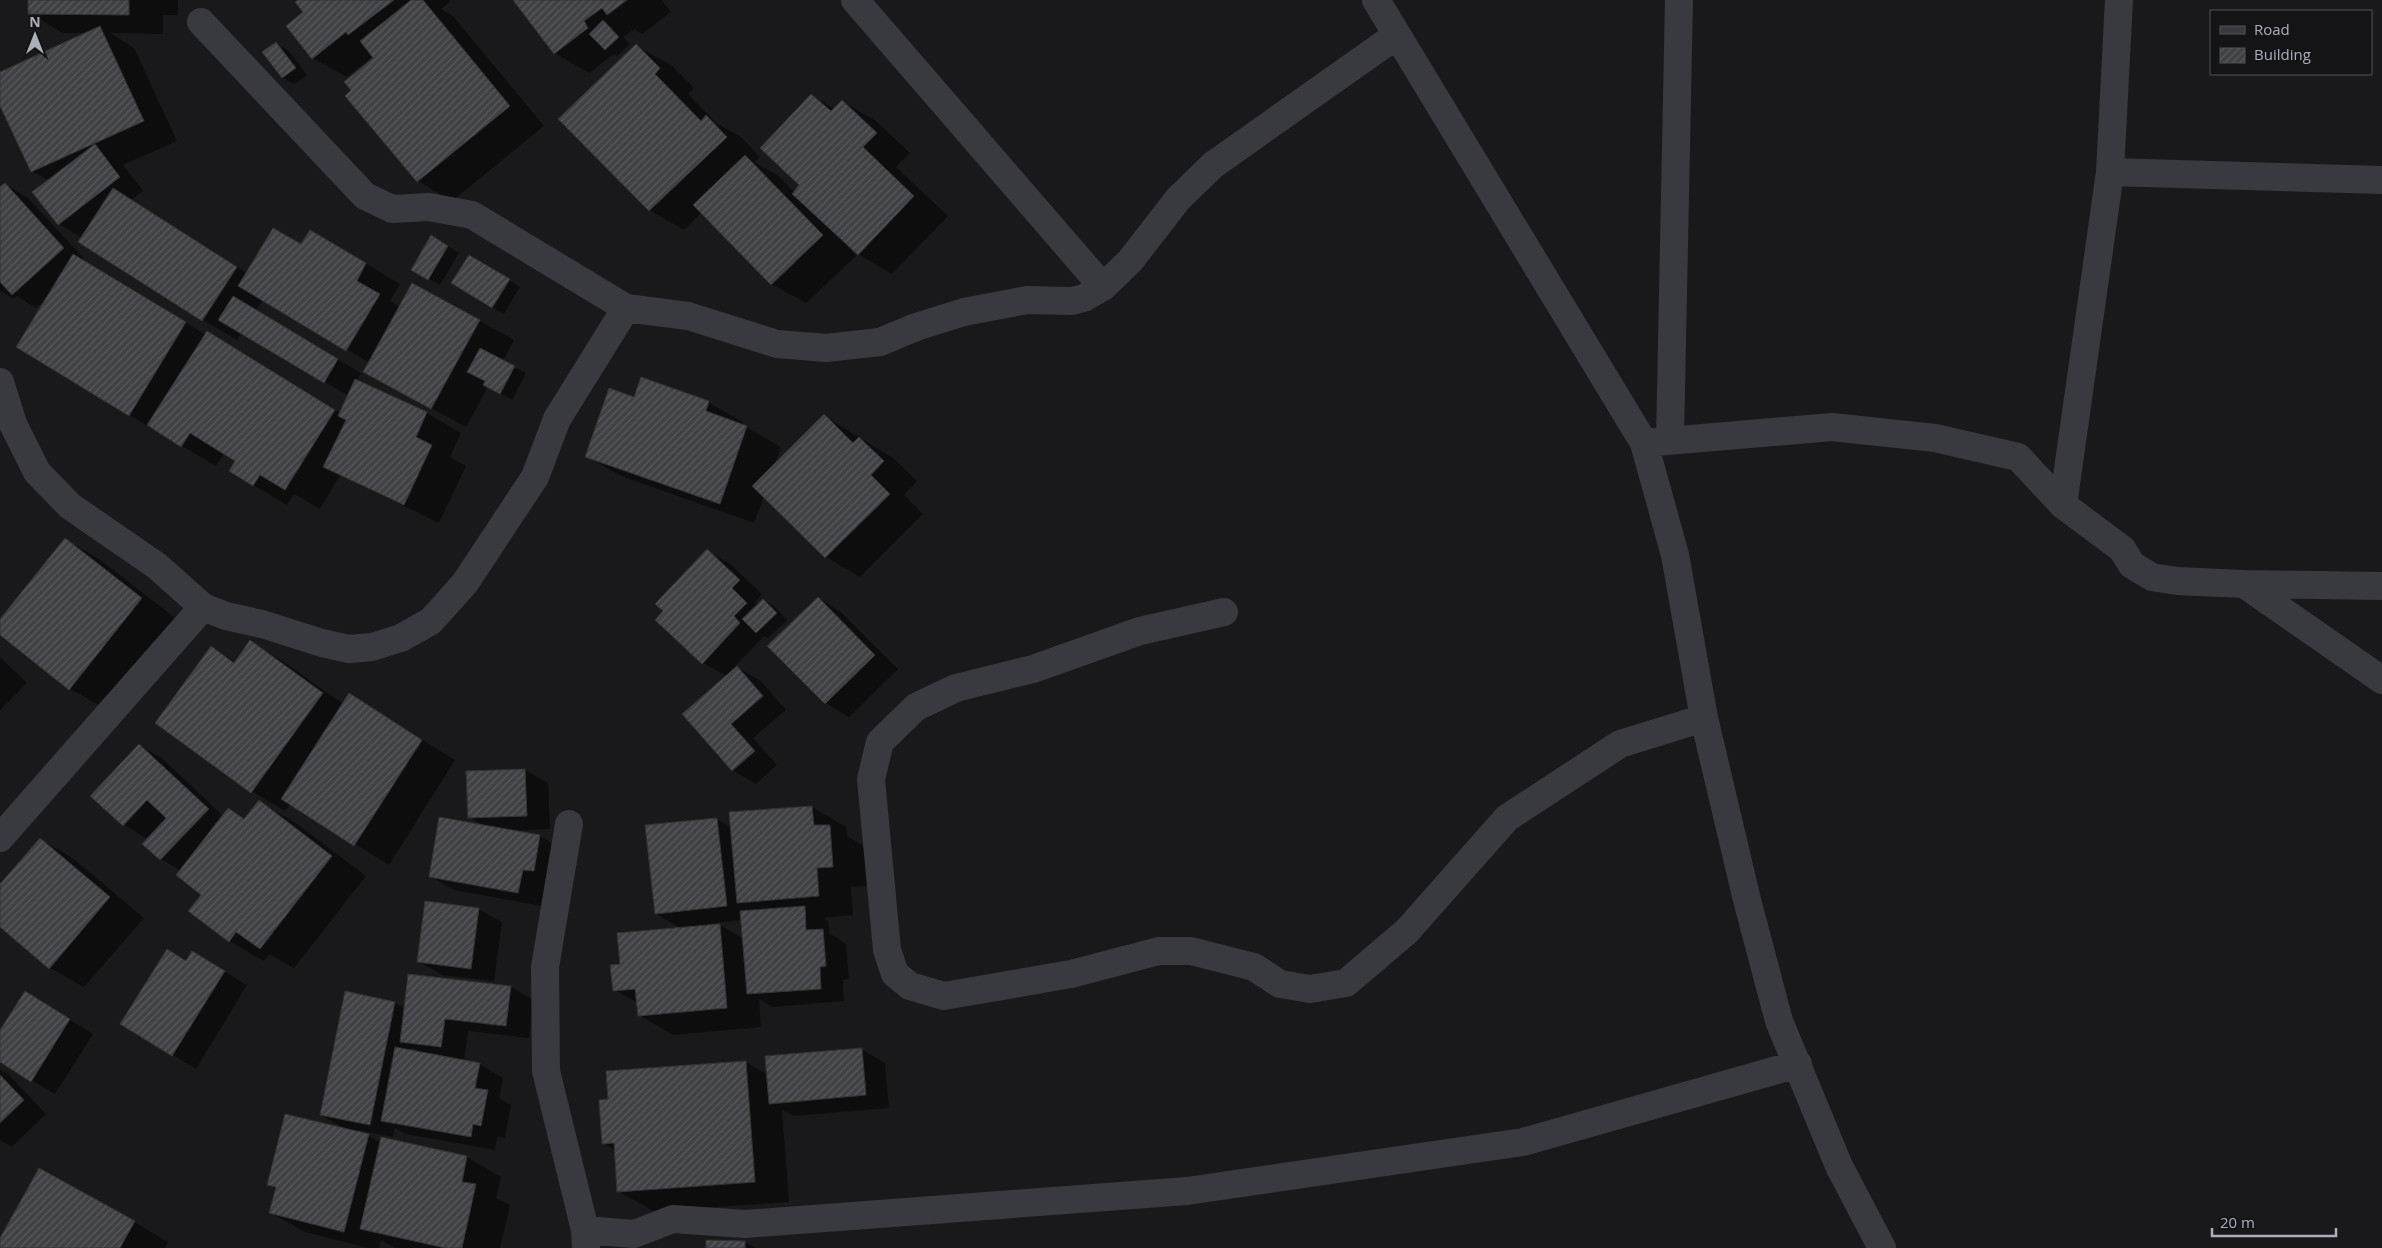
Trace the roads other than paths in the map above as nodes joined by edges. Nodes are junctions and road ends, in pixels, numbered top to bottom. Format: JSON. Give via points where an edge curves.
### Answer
{"nodes":[{"id":1,"x":856,"y":0,"type":"edge"},
{"id":2,"x":1376,"y":0,"type":"edge"},
{"id":3,"x":1678,"y":0,"type":"edge"},
{"id":4,"x":2119,"y":0,"type":"edge"},
{"id":5,"x":201,"y":22,"type":"dead end"},
{"id":6,"x":1397,"y":35,"type":"junction"},
{"id":7,"x":2110,"y":172,"type":"junction"},
{"id":8,"x":2382,"y":180,"type":"edge"},
{"id":9,"x":1103,"y":287,"type":"junction"},
{"id":10,"x":626,"y":308,"type":"junction"},
{"id":11,"x":0,"y":382,"type":"edge"},
{"id":12,"x":1657,"y":442,"type":"junction"},
{"id":13,"x":2063,"y":505,"type":"junction"},
{"id":14,"x":2244,"y":584,"type":"junction"},
{"id":15,"x":2382,"y":586,"type":"edge"},
{"id":16,"x":203,"y":607,"type":"junction"},
{"id":17,"x":1224,"y":612,"type":"dead end"},
{"id":18,"x":2382,"y":680,"type":"edge"},
{"id":19,"x":1704,"y":718,"type":"junction"},
{"id":20,"x":569,"y":824,"type":"dead end"},
{"id":21,"x":0,"y":838,"type":"edge"},
{"id":22,"x":1798,"y":1064,"type":"junction"},
{"id":23,"x":586,"y":1239,"type":"edge"},
{"id":24,"x":1882,"y":1248,"type":"edge"}],
"edges":[{"from":1,"to":9,"type":"street"},
{"from":2,"to":6,"type":"street"},
{"from":3,"to":12,"type":"street"},
{"from":4,"to":7,"type":"street"},
{"from":5,"to":10,"type":"street","via":[[365,196],[392,209],[429,207],[472,215]]},
{"from":6,"to":9,"type":"street","via":[[1213,166],[1178,199],[1130,261]]},
{"from":6,"to":12,"type":"street"},
{"from":7,"to":8,"type":"street"},
{"from":7,"to":13,"type":"street"},
{"from":9,"to":10,"type":"street","via":[[1072,301],[1028,300],[964,312],[880,342],[826,348],[777,344],[688,316]]},
{"from":10,"to":16,"type":"street","via":[[557,419],[535,477],[465,583],[431,620],[401,638],[372,647],[349,649]]},
{"from":11,"to":16,"type":"street","via":[[13,424],[37,472],[70,506],[157,566]]},
{"from":12,"to":13,"type":"street","via":[[1832,427],[1935,438],[2018,457]]},
{"from":12,"to":19,"type":"street"},
{"from":13,"to":14,"type":"street","via":[[2122,549],[2132,565],[2152,577]]},
{"from":14,"to":15,"type":"street"},
{"from":14,"to":18,"type":"street"},
{"from":16,"to":21,"type":"street"},
{"from":17,"to":19,"type":"street","via":[[1140,631],[1033,669],[956,688],[916,707],[880,742],[871,779],[887,950],[895,974],[910,986],[944,996],[1071,974],[1159,951],[1191,951],[1254,967],[1280,984],[1310,989],[1346,983],[1407,931],[1507,818],[1620,744]]},
{"from":19,"to":22,"type":"street","via":[[1779,1021]]},
{"from":20,"to":23,"type":"street","via":[[544,967],[546,1071]]},
{"from":22,"to":23,"type":"street","via":[[1523,1142],[1187,1191],[745,1224],[673,1219],[634,1234]]},
{"from":22,"to":24,"type":"street","via":[[1838,1166]]}]}
